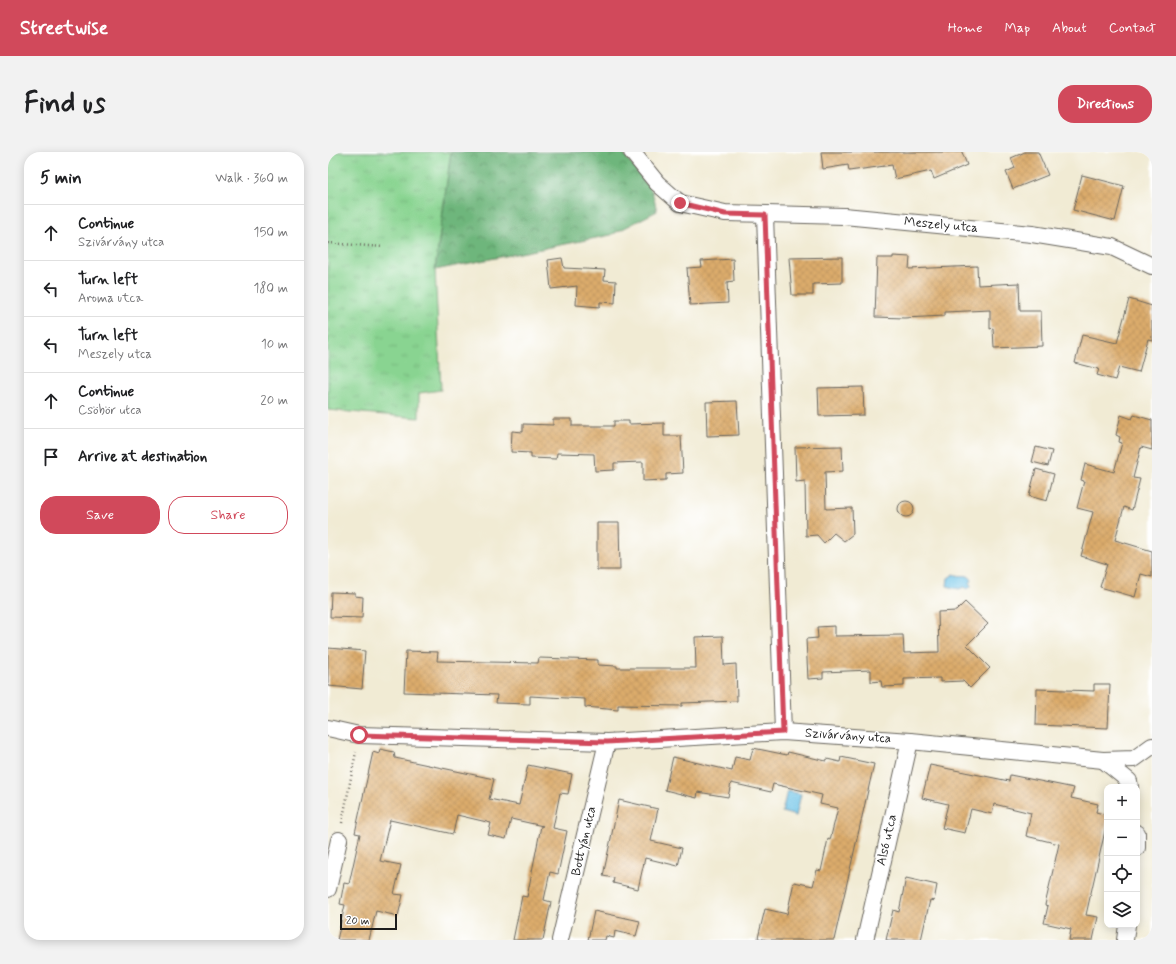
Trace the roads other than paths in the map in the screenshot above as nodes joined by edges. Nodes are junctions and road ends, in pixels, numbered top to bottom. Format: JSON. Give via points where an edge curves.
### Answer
{"nodes":[{"id":1,"x":632,"y":152,"type":"edge"},
{"id":2,"x":765,"y":215,"type":"junction"},
{"id":3,"x":1152,"y":266,"type":"edge"},
{"id":4,"x":328,"y":728,"type":"edge"},
{"id":5,"x":783,"y":732,"type":"junction"},
{"id":6,"x":910,"y":741,"type":"junction"},
{"id":7,"x":607,"y":742,"type":"junction"},
{"id":8,"x":1152,"y":746,"type":"edge"},
{"id":9,"x":1103,"y":760,"type":"junction"},
{"id":10,"x":1130,"y":784,"type":"edge"},
{"id":11,"x":339,"y":840,"type":"road end"},
{"id":12,"x":328,"y":889,"type":"edge"},
{"id":13,"x":1127,"y":928,"type":"edge"},
{"id":14,"x":560,"y":940,"type":"edge"},
{"id":15,"x":865,"y":940,"type":"edge"},
{"id":16,"x":1125,"y":940,"type":"edge"}],
"edges":[{"from":1,"to":2,"type":"street","name":"Meszely utca","via":[[657,183],[680,203],[725,214]]},
{"from":2,"to":3,"type":"street","name":"Meszely utca","via":[[844,216],[1032,234],[1112,247]]},
{"from":2,"to":5,"type":"street"},
{"from":4,"to":7,"type":"street","name":"Szivárvány utca","via":[[359,735]]},
{"from":5,"to":6,"type":"street","name":"Szivárvány utca"},
{"from":5,"to":7,"type":"street","name":"Szivárvány utca"},
{"from":6,"to":9,"type":"street","name":"Szivárvány utca"},
{"from":6,"to":15,"type":"street","name":"Alsó utca"},
{"from":7,"to":14,"type":"street","name":"Bottyán utca"},
{"from":8,"to":9,"type":"street","name":"Szivárvány utca","via":[[1134,759]]},
{"from":9,"to":10,"type":"street"},
{"from":11,"to":12,"type":"street"},
{"from":13,"to":16,"type":"street"}]}
